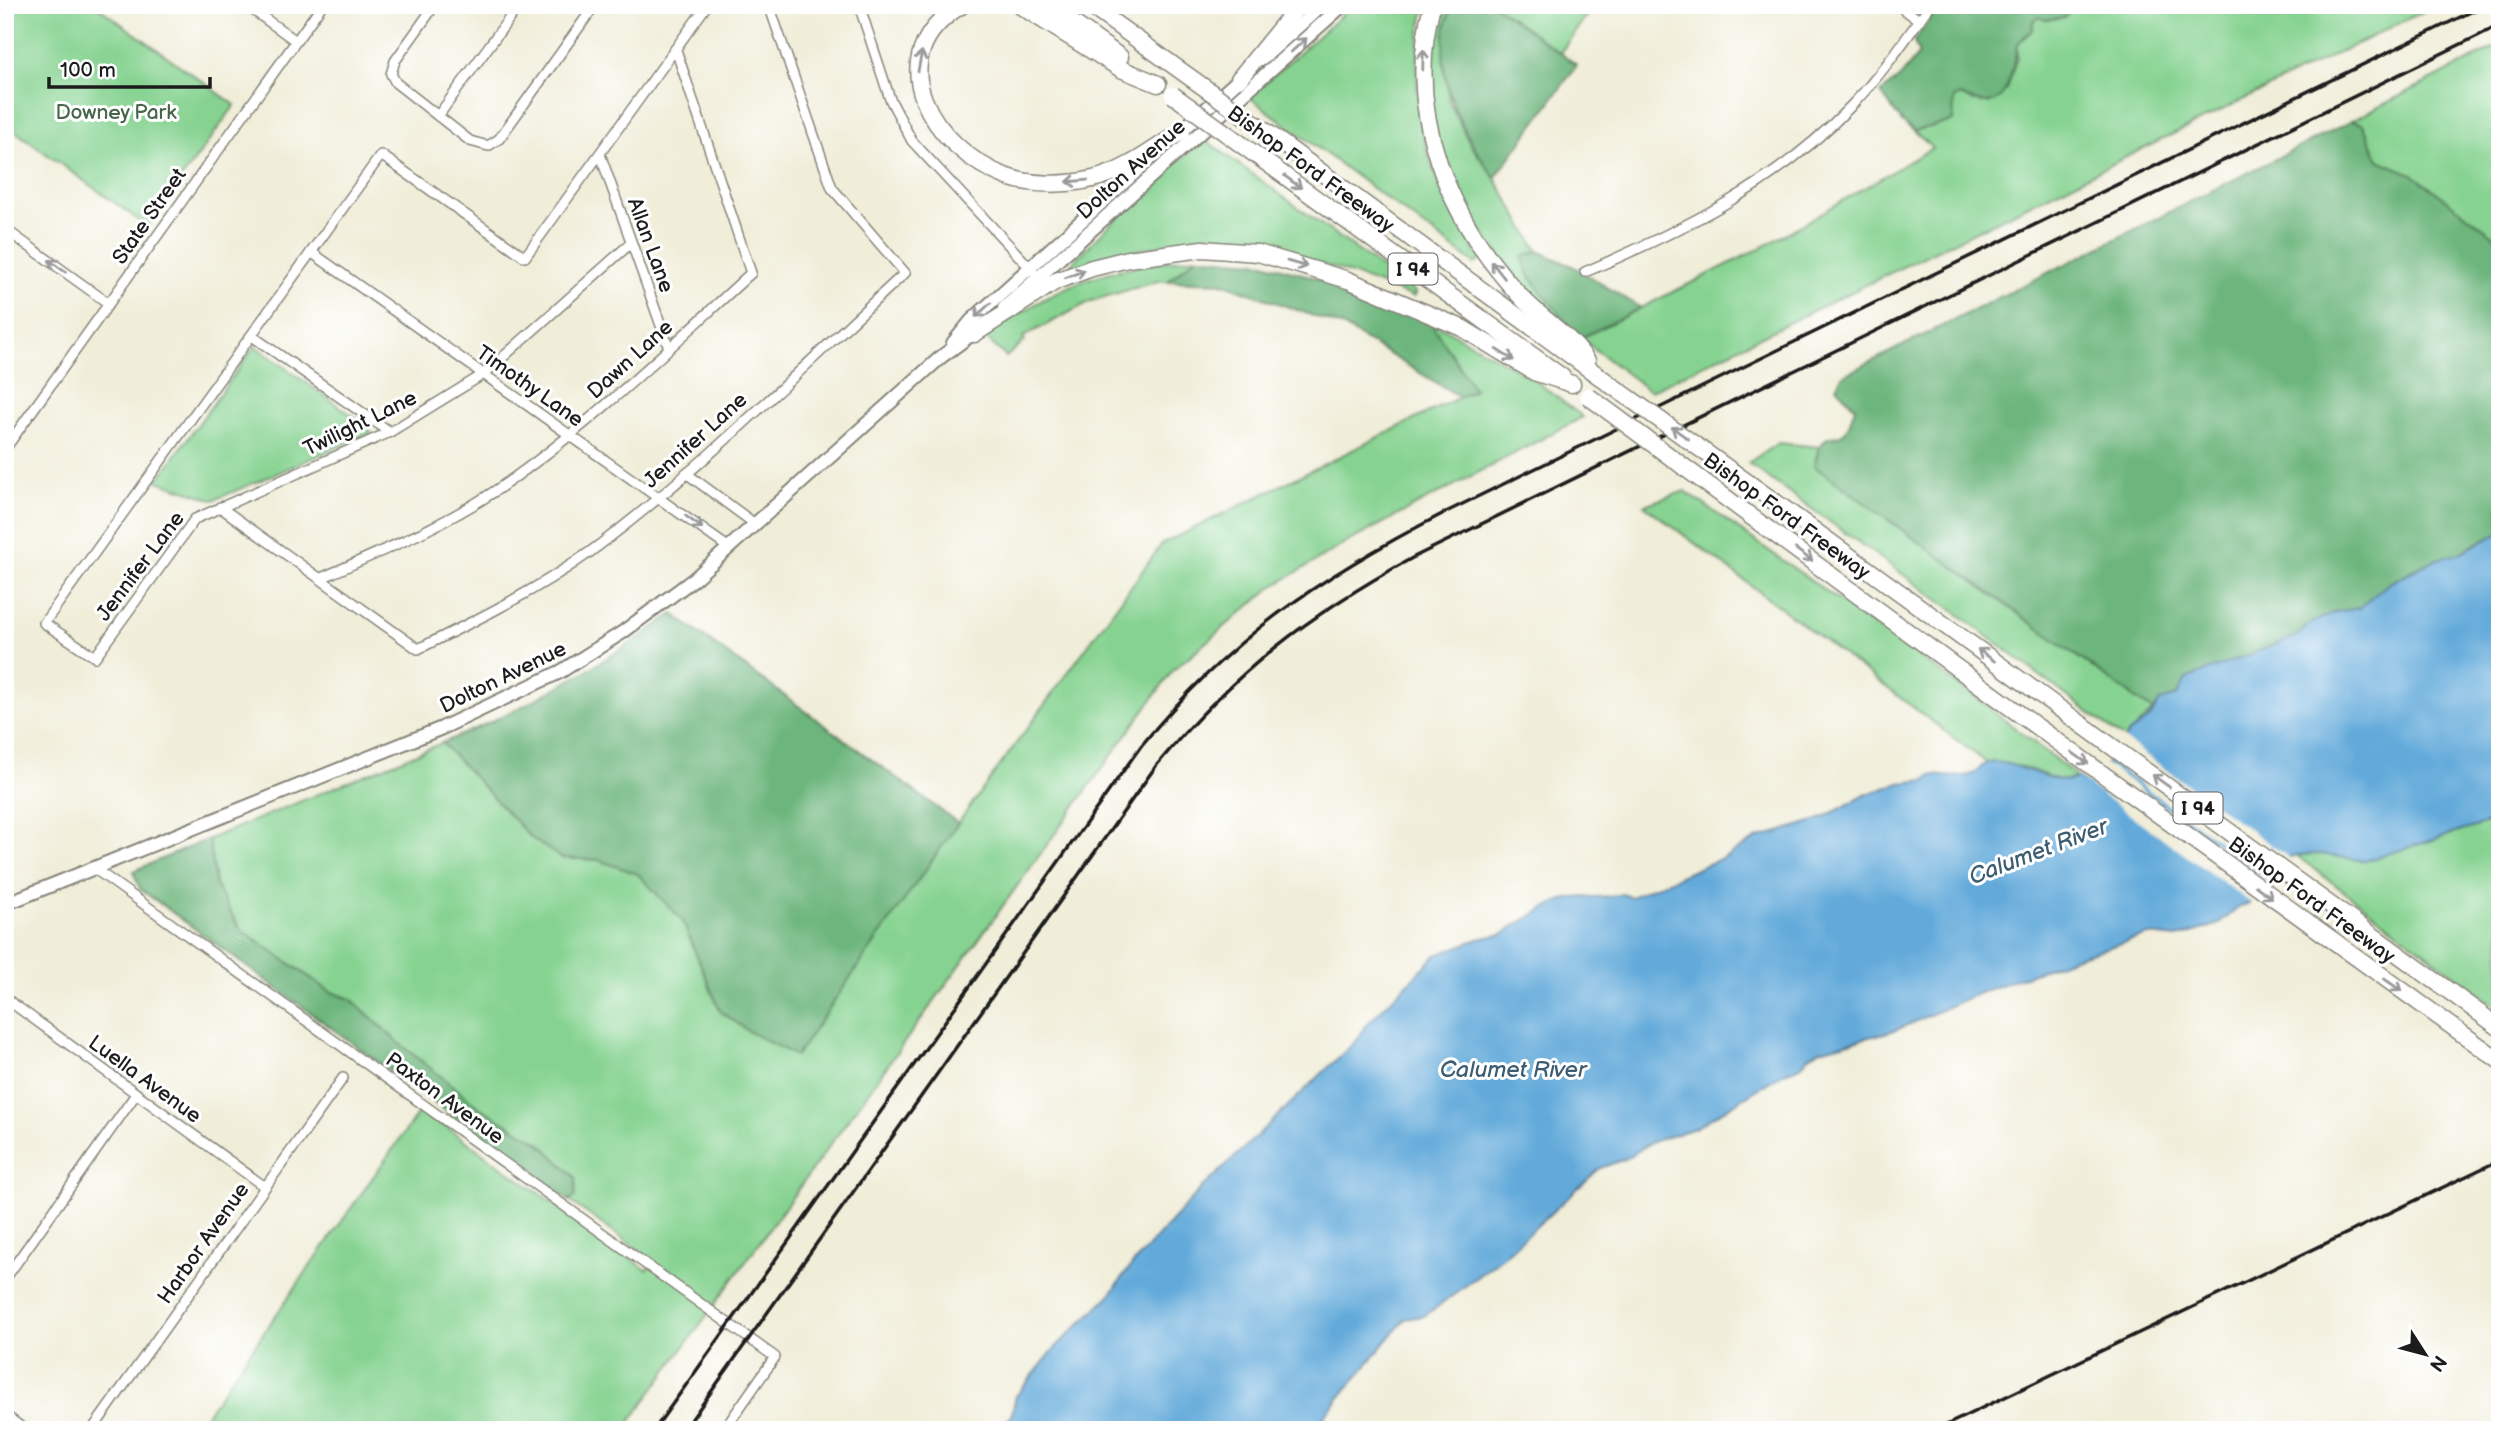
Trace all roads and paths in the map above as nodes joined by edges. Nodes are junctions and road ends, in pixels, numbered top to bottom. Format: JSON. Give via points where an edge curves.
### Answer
{"nodes":[{"id":1,"x":246,"y":5,"type":"edge"},
{"id":2,"x":322,"y":5,"type":"edge"},
{"id":3,"x":435,"y":5,"type":"edge"},
{"id":4,"x":519,"y":5,"type":"edge"},
{"id":5,"x":595,"y":5,"type":"edge"},
{"id":6,"x":707,"y":5,"type":"edge"},
{"id":7,"x":769,"y":5,"type":"edge"},
{"id":8,"x":859,"y":5,"type":"edge"},
{"id":9,"x":962,"y":5,"type":"edge"},
{"id":10,"x":1018,"y":5,"type":"edge"},
{"id":11,"x":1048,"y":5,"type":"edge"},
{"id":12,"x":1090,"y":5,"type":"edge"},
{"id":13,"x":1109,"y":5,"type":"edge"},
{"id":14,"x":1299,"y":5,"type":"edge"},
{"id":15,"x":1322,"y":5,"type":"edge"},
{"id":16,"x":1343,"y":5,"type":"edge"},
{"id":17,"x":1432,"y":5,"type":"edge"},
{"id":18,"x":1898,"y":5,"type":"edge"},
{"id":19,"x":1930,"y":5,"type":"edge"},
{"id":20,"x":1919,"y":20,"type":"junction"},
{"id":21,"x":296,"y":41,"type":"junction"},
{"id":22,"x":676,"y":50,"type":"junction"},
{"id":23,"x":1172,"y":64,"type":"junction"},
{"id":24,"x":1239,"y":79,"type":"junction"},
{"id":25,"x":1158,"y":84,"type":"junction"},
{"id":26,"x":438,"y":116,"type":"junction"},
{"id":27,"x":1182,"y":131,"type":"junction"},
{"id":28,"x":600,"y":153,"type":"junction"},
{"id":29,"x":5,"y":229,"type":"edge"},
{"id":30,"x":631,"y":243,"type":"junction"},
{"id":31,"x":311,"y":252,"type":"junction"},
{"id":32,"x":1586,"y":272,"type":"dead end"},
{"id":33,"x":1034,"y":273,"type":"junction"},
{"id":34,"x":108,"y":303,"type":"junction"},
{"id":35,"x":974,"y":334,"type":"junction"},
{"id":36,"x":253,"y":336,"type":"junction"},
{"id":37,"x":669,"y":348,"type":"junction"},
{"id":38,"x":941,"y":357,"type":"junction"},
{"id":39,"x":1594,"y":372,"type":"junction"},
{"id":40,"x":484,"y":374,"type":"junction"},
{"id":41,"x":1572,"y":384,"type":"junction"},
{"id":42,"x":5,"y":426,"type":"edge"},
{"id":43,"x":390,"y":432,"type":"junction"},
{"id":44,"x":16,"y":434,"type":"junction"},
{"id":45,"x":570,"y":435,"type":"junction"},
{"id":46,"x":5,"y":449,"type":"edge"},
{"id":47,"x":686,"y":473,"type":"junction"},
{"id":48,"x":658,"y":496,"type":"junction"},
{"id":49,"x":220,"y":507,"type":"junction"},
{"id":50,"x":755,"y":524,"type":"junction"},
{"id":51,"x":729,"y":548,"type":"junction"},
{"id":52,"x":321,"y":578,"type":"junction"},
{"id":53,"x":95,"y":869,"type":"junction"},
{"id":54,"x":5,"y":904,"type":"edge"},
{"id":55,"x":6,"y":999,"type":"edge"},
{"id":56,"x":2500,"y":1028,"type":"edge"},
{"id":57,"x":2500,"y":1060,"type":"edge"},
{"id":58,"x":343,"y":1077,"type":"dead end"},
{"id":59,"x":136,"y":1094,"type":"junction"},
{"id":60,"x":265,"y":1187,"type":"junction"},
{"id":61,"x":5,"y":1279,"type":"edge"},
{"id":62,"x":5,"y":1415,"type":"edge"},
{"id":63,"x":25,"y":1430,"type":"edge"},
{"id":64,"x":92,"y":1430,"type":"edge"},
{"id":65,"x":724,"y":1430,"type":"edge"}],
"edges":[{"from":1,"to":21,"type":"street"},
{"from":2,"to":21,"type":"street","name":"State Street"},
{"from":3,"to":26,"type":"street","via":[[395,61],[391,74]]},
{"from":4,"to":26,"type":"street"},
{"from":5,"to":26,"type":"street","via":[[499,139],[488,146],[470,141]]},
{"from":6,"to":22,"type":"street","name":"Jennifer Lane"},
{"from":7,"to":47,"type":"street","name":"Jennifer Lane","via":[[832,188],[905,273]]},
{"from":8,"to":33,"type":"street","via":[[890,100],[912,141]]},
{"from":27,"to":9,"type":"highway","one_way":true,"via":[[1124,168],[1093,179],[1050,183],[1009,177],[978,161],[949,138],[925,108],[918,84],[918,63],[926,38],[941,18]]},
{"from":10,"to":25,"type":"highway","via":[[1121,69]]},
{"from":11,"to":25,"type":"highway","name":"Bishop Ford Freeway","number":"I 94"},
{"from":12,"to":23,"type":"highway","name":"Bishop Ford Freeway","number":"I 94"},
{"from":13,"to":23,"type":"highway"},
{"from":14,"to":24,"type":"highway"},
{"from":15,"to":24,"type":"street","name":"Dolton Avenue"},
{"from":33,"to":16,"type":"street","name":"Dolton Avenue","one_way":true},
{"from":39,"to":17,"type":"highway","one_way":true,"via":[[1574,342],[1539,315],[1498,271],[1454,203],[1437,165],[1423,97],[1423,54]]},
{"from":18,"to":20,"type":"street"},
{"from":19,"to":20,"type":"street"},
{"from":20,"to":32,"type":"street","via":[[1850,108],[1784,166],[1681,230]]},
{"from":21,"to":34,"type":"street","name":"State Street"},
{"from":22,"to":28,"type":"street","name":"Jennifer Lane"},
{"from":22,"to":37,"type":"street","name":"Dawn Lane","via":[[751,273]]},
{"from":23,"to":39,"type":"highway","name":"Bishop Ford Freeway","number":"I 94","bridge":true},
{"from":24,"to":27,"type":"street","name":"Dolton Avenue"},
{"from":25,"to":41,"type":"highway","name":"Bishop Ford Freeway","number":"I 94","one_way":true,"bridge":true},
{"from":27,"to":33,"type":"street","name":"Dolton Avenue"},
{"from":28,"to":30,"type":"street","name":"Allan Lane"},
{"from":28,"to":31,"type":"street","name":"Jennifer Lane","via":[[525,257],[381,155]]},
{"from":34,"to":29,"type":"street","one_way":true},
{"from":30,"to":37,"type":"street","name":"Allan Lane"},
{"from":30,"to":40,"type":"street","name":"Twilight Lane"},
{"from":31,"to":36,"type":"street","name":"Jennifer Lane"},
{"from":31,"to":40,"type":"street","name":"Timothy Lane"},
{"from":33,"to":35,"type":"street","name":"Dolton Avenue"},
{"from":33,"to":38,"type":"street","name":"Dolton Avenue","one_way":true,"via":[[971,321]]},
{"from":34,"to":44,"type":"street","name":"State Street"},
{"from":35,"to":38,"type":"street","name":"Dolton Avenue"},
{"from":35,"to":41,"type":"highway","one_way":true,"via":[[1055,281],[1092,268],[1202,249],[1258,253],[1348,280],[1462,328],[1534,372]]},
{"from":36,"to":43,"type":"street"},
{"from":36,"to":49,"type":"street","name":"Jennifer Lane","via":[[44,623],[95,657],[195,519]]},
{"from":37,"to":45,"type":"street","name":"Dawn Lane"},
{"from":38,"to":50,"type":"street","name":"Dolton Avenue"},
{"from":56,"to":39,"type":"highway","name":"Bishop Ford Freeway","number":"I 94","one_way":true,"bridge":true},
{"from":40,"to":43,"type":"street","name":"Twilight Lane"},
{"from":40,"to":45,"type":"street","name":"Timothy Lane"},
{"from":41,"to":57,"type":"highway","name":"Bishop Ford Freeway","number":"I 94","one_way":true,"bridge":true},
{"from":42,"to":44,"type":"street"},
{"from":43,"to":49,"type":"street","name":"Twilight Lane"},
{"from":44,"to":46,"type":"street","name":"State Street"},
{"from":45,"to":48,"type":"street","name":"Timothy Lane"},
{"from":45,"to":52,"type":"street","name":"Dawn Lane","via":[[500,488],[421,534]]},
{"from":47,"to":48,"type":"street","name":"Jennifer Lane"},
{"from":47,"to":50,"type":"street"},
{"from":48,"to":51,"type":"street","name":"Timothy Lane","one_way":true},
{"from":48,"to":52,"type":"street","name":"Jennifer Lane","via":[[588,553],[481,618],[418,649]]},
{"from":49,"to":52,"type":"street","name":"Jennifer Lane"},
{"from":50,"to":51,"type":"street","name":"Dolton Avenue"},
{"from":51,"to":53,"type":"street","name":"Dolton Avenue","via":[[623,632],[528,690]]},
{"from":53,"to":54,"type":"street","name":"Dolton Avenue"},
{"from":53,"to":65,"type":"street","name":"Paxton Avenue","via":[[775,1357]]},
{"from":55,"to":59,"type":"street","name":"Luella Avenue"},
{"from":58,"to":60,"type":"street","name":"Harbor Avenue"},
{"from":59,"to":60,"type":"street","name":"Luella Avenue"},
{"from":59,"to":61,"type":"street"},
{"from":60,"to":64,"type":"street","name":"Harbor Avenue"},
{"from":62,"to":63,"type":"street"}]}
